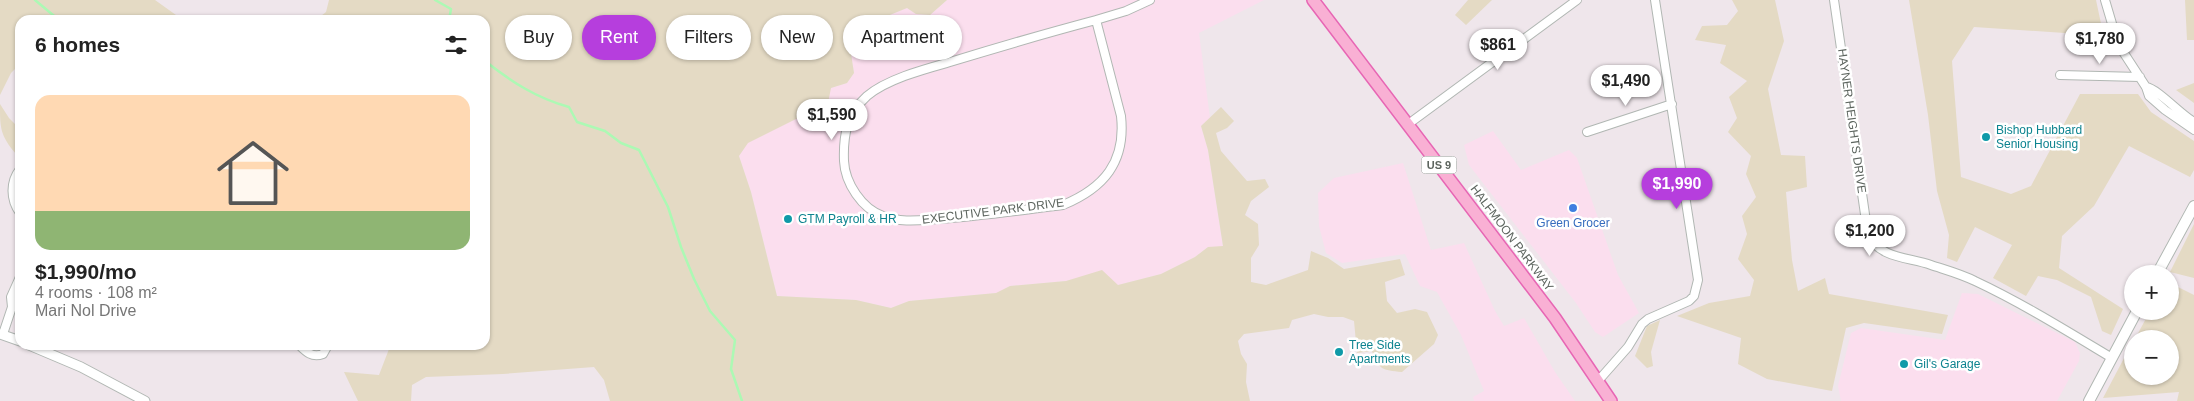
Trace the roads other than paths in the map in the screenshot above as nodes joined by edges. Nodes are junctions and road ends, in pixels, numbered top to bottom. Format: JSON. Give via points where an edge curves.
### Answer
{"nodes":[{"id":1,"x":1150,"y":0,"type":"edge"},
{"id":2,"x":1313,"y":0,"type":"edge"},
{"id":3,"x":1577,"y":0,"type":"edge"},
{"id":4,"x":1655,"y":0,"type":"edge"},
{"id":5,"x":1834,"y":0,"type":"edge"},
{"id":6,"x":2105,"y":0,"type":"edge"},
{"id":7,"x":1096,"y":20,"type":"junction"},
{"id":8,"x":2060,"y":75,"type":"dead end"},
{"id":9,"x":2140,"y":77,"type":"junction"},
{"id":10,"x":2146,"y":87,"type":"junction"},
{"id":11,"x":1672,"y":104,"type":"junction"},
{"id":12,"x":2194,"y":122,"type":"edge"},
{"id":13,"x":1406,"y":125,"type":"junction"},
{"id":14,"x":2194,"y":130,"type":"edge"},
{"id":15,"x":1587,"y":132,"type":"dead end"},
{"id":16,"x":15,"y":180,"type":"edge"},
{"id":17,"x":15,"y":203,"type":"edge"},
{"id":18,"x":2194,"y":206,"type":"edge"},
{"id":19,"x":2163,"y":265,"type":"edge"},
{"id":20,"x":15,"y":288,"type":"edge"},
{"id":21,"x":15,"y":303,"type":"edge"},
{"id":22,"x":12,"y":307,"type":"junction"},
{"id":23,"x":2132,"y":320,"type":"edge"},
{"id":24,"x":1,"y":334,"type":"edge"},
{"id":25,"x":15,"y":339,"type":"edge"},
{"id":26,"x":41,"y":350,"type":"edge"},
{"id":27,"x":305,"y":350,"type":"edge"},
{"id":28,"x":325,"y":350,"type":"edge"},
{"id":29,"x":2112,"y":358,"type":"junction"},
{"id":30,"x":1598,"y":381,"type":"junction"},
{"id":31,"x":145,"y":401,"type":"edge"},
{"id":32,"x":1611,"y":401,"type":"edge"},
{"id":33,"x":2089,"y":401,"type":"edge"}],
"edges":[{"from":1,"to":7,"type":"street","name":"EXECUTIVE PARK DRIVE"},
{"from":2,"to":13,"type":"main road","name":"HALFMOON PARKWAY","number":"US 9"},
{"from":3,"to":13,"type":"street"},
{"from":4,"to":11,"type":"street"},
{"from":5,"to":29,"type":"street","name":"HAYNER HEIGHTS DRIVE","via":[[1868,235],[1874,246],[1886,253],[1974,280]]},
{"from":6,"to":9,"type":"street","via":[[2118,44]]},
{"from":7,"to":7,"type":"street","name":"EXECUTIVE PARK DRIVE","via":[[918,72],[868,95],[851,116],[844,138],[846,173],[857,195],[870,210],[883,216],[916,221],[1063,205],[1079,199],[1107,176],[1119,153],[1123,130]]},
{"from":8,"to":9,"type":"street"},
{"from":9,"to":10,"type":"street"},
{"from":10,"to":12,"type":"street","via":[[2155,90]]},
{"from":10,"to":14,"type":"street","via":[[2149,96]]},
{"from":11,"to":15,"type":"street"},
{"from":11,"to":30,"type":"street","via":[[1695,255],[1696,291],[1690,301],[1642,324],[1628,347]]},
{"from":13,"to":30,"type":"main road","name":"HALFMOON PARKWAY","number":"US 9","via":[[1556,318]]},
{"from":16,"to":17,"type":"street"},
{"from":18,"to":19,"type":"main road"},
{"from":20,"to":22,"type":"street","via":[[11,297]]},
{"from":21,"to":22,"type":"street"},
{"from":22,"to":24,"type":"street"},
{"from":23,"to":29,"type":"main road"},
{"from":24,"to":25,"type":"street"},
{"from":26,"to":31,"type":"street"},
{"from":27,"to":28,"type":"street","via":[[315,356]]},
{"from":29,"to":33,"type":"main road"},
{"from":30,"to":32,"type":"main road","name":"HALFMOON PARKWAY","number":"US 9"}]}
